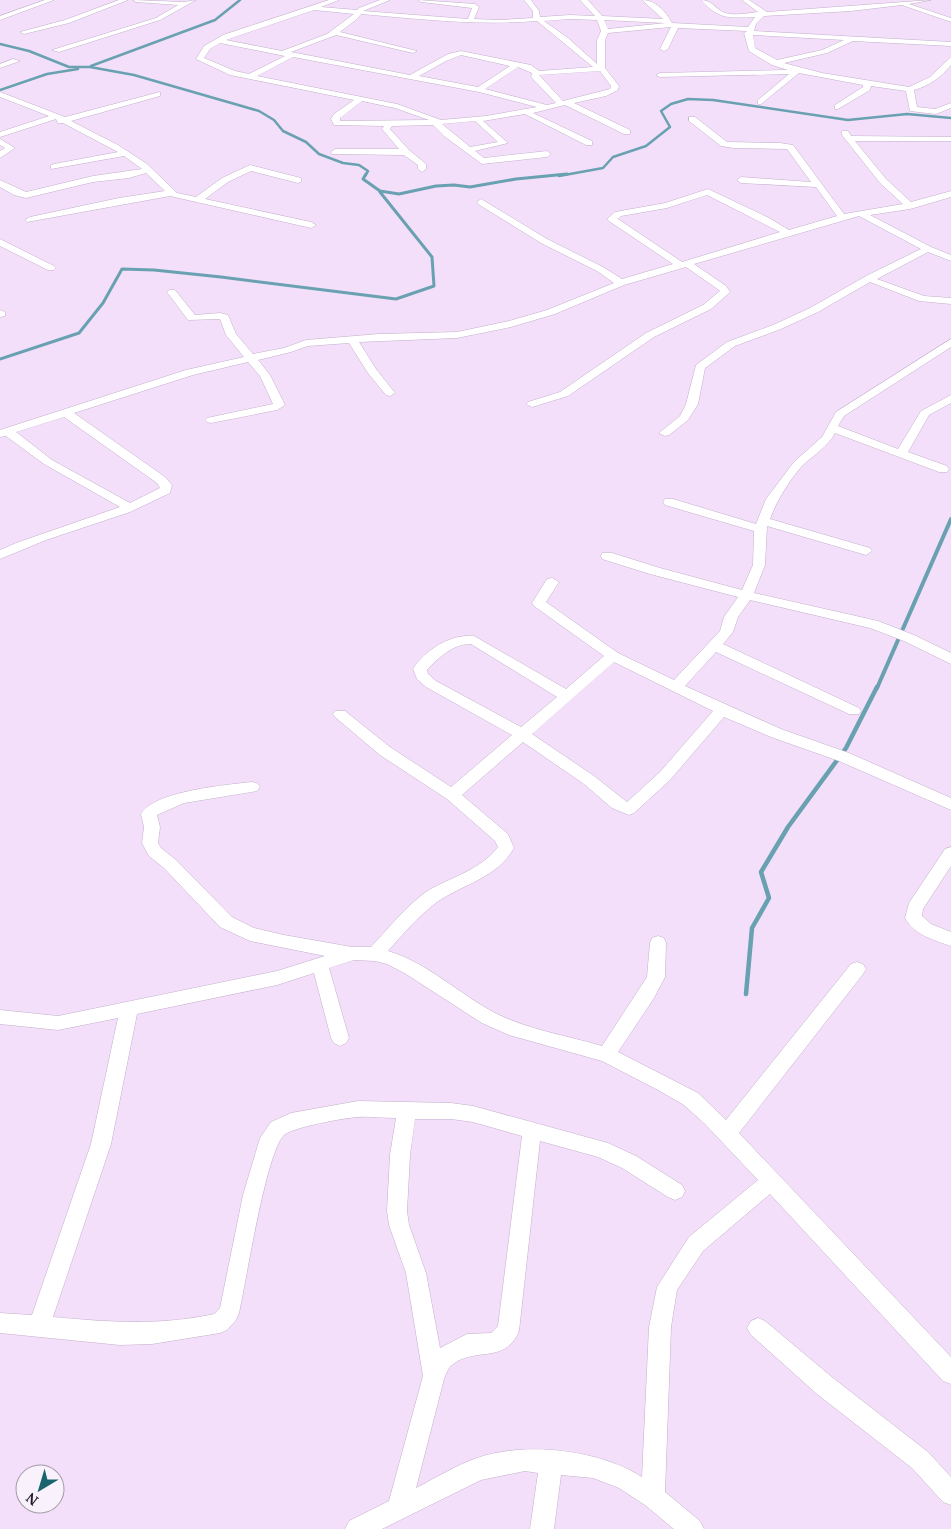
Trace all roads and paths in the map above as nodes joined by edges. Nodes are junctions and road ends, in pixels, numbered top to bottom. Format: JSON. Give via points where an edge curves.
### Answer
{"nodes":[{"id":1,"x":51,"y":0,"type":"edge"},
{"id":2,"x":125,"y":0,"type":"edge"},
{"id":3,"x":136,"y":0,"type":"edge"},
{"id":4,"x":194,"y":0,"type":"edge"},
{"id":5,"x":336,"y":0,"type":"edge"},
{"id":6,"x":387,"y":0,"type":"edge"},
{"id":7,"x":421,"y":0,"type":"edge"},
{"id":8,"x":527,"y":0,"type":"edge"},
{"id":9,"x":583,"y":0,"type":"edge"},
{"id":10,"x":645,"y":0,"type":"edge"},
{"id":11,"x":704,"y":0,"type":"edge"},
{"id":12,"x":745,"y":0,"type":"edge"},
{"id":13,"x":820,"y":0,"type":"edge"},
{"id":14,"x":928,"y":0,"type":"edge"},
{"id":15,"x":443,"y":1,"type":"edge"},
{"id":16,"x":914,"y":1,"type":"edge"},
{"id":17,"x":899,"y":3,"type":"junction"},
{"id":18,"x":185,"y":4,"type":"junction"},
{"id":19,"x":310,"y":5,"type":"junction"},
{"id":20,"x":833,"y":10,"type":"junction"},
{"id":21,"x":359,"y":12,"type":"junction"},
{"id":22,"x":764,"y":13,"type":"junction"},
{"id":23,"x":0,"y":18,"type":"edge"},
{"id":24,"x":537,"y":18,"type":"junction"},
{"id":25,"x":600,"y":18,"type":"junction"},
{"id":26,"x":949,"y":18,"type":"edge"},
{"id":27,"x":470,"y":21,"type":"junction"},
{"id":28,"x":498,"y":22,"type":"junction"},
{"id":29,"x":671,"y":24,"type":"junction"},
{"id":30,"x":472,"y":29,"type":"dead end"},
{"id":31,"x":510,"y":30,"type":"dead end"},
{"id":32,"x":604,"y":31,"type":"junction"},
{"id":33,"x":749,"y":31,"type":"junction"},
{"id":34,"x":24,"y":32,"type":"dead end"},
{"id":35,"x":336,"y":33,"type":"junction"},
{"id":36,"x":853,"y":38,"type":"junction"},
{"id":37,"x":219,"y":41,"type":"junction"},
{"id":38,"x":951,"y":44,"type":"edge"},
{"id":39,"x":664,"y":49,"type":"dead end"},
{"id":40,"x":56,"y":50,"type":"dead end"},
{"id":41,"x":413,"y":50,"type":"dead end"},
{"id":42,"x":282,"y":53,"type":"junction"},
{"id":43,"x":292,"y":55,"type":"junction"},
{"id":44,"x":951,"y":59,"type":"edge"},
{"id":45,"x":16,"y":61,"type":"dead end"},
{"id":46,"x":774,"y":62,"type":"junction"},
{"id":47,"x":516,"y":65,"type":"junction"},
{"id":48,"x":0,"y":66,"type":"edge"},
{"id":49,"x":601,"y":68,"type":"junction"},
{"id":50,"x":797,"y":72,"type":"junction"},
{"id":51,"x":537,"y":73,"type":"junction"},
{"id":52,"x":660,"y":75,"type":"dead end"},
{"id":53,"x":248,"y":77,"type":"junction"},
{"id":54,"x":410,"y":78,"type":"junction"},
{"id":55,"x":867,"y":82,"type":"junction"},
{"id":56,"x":910,"y":89,"type":"junction"},
{"id":57,"x":479,"y":90,"type":"junction"},
{"id":58,"x":0,"y":94,"type":"edge"},
{"id":59,"x":157,"y":94,"type":"dead end"},
{"id":60,"x":359,"y":100,"type":"junction"},
{"id":61,"x":761,"y":102,"type":"dead end"},
{"id":62,"x":565,"y":104,"type":"junction"},
{"id":63,"x":951,"y":105,"type":"edge"},
{"id":64,"x":838,"y":107,"type":"dead end"},
{"id":65,"x":549,"y":108,"type":"junction"},
{"id":66,"x":528,"y":113,"type":"junction"},
{"id":67,"x":58,"y":119,"type":"junction"},
{"id":68,"x":692,"y":119,"type":"dead end"},
{"id":69,"x":478,"y":120,"type":"junction"},
{"id":70,"x":439,"y":123,"type":"junction"},
{"id":71,"x":389,"y":125,"type":"junction"},
{"id":72,"x":627,"y":132,"type":"dead end"},
{"id":73,"x":0,"y":135,"type":"edge"},
{"id":74,"x":951,"y":139,"type":"edge"},
{"id":75,"x":0,"y":141,"type":"edge"},
{"id":76,"x":589,"y":143,"type":"dead end"},
{"id":77,"x":469,"y":150,"type":"junction"},
{"id":78,"x":335,"y":152,"type":"dead end"},
{"id":79,"x":406,"y":152,"type":"junction"},
{"id":80,"x":123,"y":154,"type":"junction"},
{"id":81,"x":547,"y":154,"type":"dead end"},
{"id":82,"x":0,"y":155,"type":"edge"},
{"id":83,"x":54,"y":167,"type":"dead end"},
{"id":84,"x":422,"y":169,"type":"dead end"},
{"id":85,"x":148,"y":170,"type":"junction"},
{"id":86,"x":298,"y":180,"type":"dead end"},
{"id":87,"x":741,"y":180,"type":"dead end"},
{"id":88,"x":0,"y":183,"type":"edge"},
{"id":89,"x":819,"y":185,"type":"junction"},
{"id":90,"x":170,"y":193,"type":"junction"},
{"id":91,"x":951,"y":194,"type":"edge"},
{"id":92,"x":198,"y":200,"type":"junction"},
{"id":93,"x":481,"y":202,"type":"dead end"},
{"id":94,"x":910,"y":206,"type":"junction"},
{"id":95,"x":860,"y":213,"type":"junction"},
{"id":96,"x":842,"y":217,"type":"junction"},
{"id":97,"x":30,"y":220,"type":"dead end"},
{"id":98,"x":310,"y":225,"type":"dead end"},
{"id":99,"x":789,"y":234,"type":"junction"},
{"id":100,"x":0,"y":242,"type":"edge"},
{"id":101,"x":928,"y":249,"type":"junction"},
{"id":102,"x":951,"y":258,"type":"edge"},
{"id":103,"x":685,"y":265,"type":"junction"},
{"id":104,"x":51,"y":268,"type":"dead end"},
{"id":105,"x":870,"y":277,"type":"junction"},
{"id":106,"x":621,"y":283,"type":"junction"},
{"id":107,"x":172,"y":292,"type":"dead end"},
{"id":108,"x":951,"y":301,"type":"edge"},
{"id":109,"x":352,"y":339,"type":"junction"},
{"id":110,"x":951,"y":342,"type":"edge"},
{"id":111,"x":250,"y":358,"type":"junction"},
{"id":112,"x":390,"y":393,"type":"dead end"},
{"id":113,"x":951,"y":398,"type":"edge"},
{"id":114,"x":532,"y":404,"type":"dead end"},
{"id":115,"x":66,"y":412,"type":"junction"},
{"id":116,"x":212,"y":420,"type":"dead end"},
{"id":117,"x":832,"y":428,"type":"junction"},
{"id":118,"x":3,"y":433,"type":"edge"},
{"id":119,"x":665,"y":433,"type":"dead end"},
{"id":120,"x":900,"y":454,"type":"junction"},
{"id":121,"x":943,"y":469,"type":"dead end"},
{"id":122,"x":669,"y":502,"type":"dead end"},
{"id":123,"x":129,"y":507,"type":"junction"},
{"id":124,"x":762,"y":525,"type":"junction"},
{"id":125,"x":866,"y":551,"type":"dead end"},
{"id":126,"x":0,"y":556,"type":"edge"},
{"id":127,"x":608,"y":556,"type":"dead end"},
{"id":128,"x":552,"y":582,"type":"dead end"},
{"id":129,"x":747,"y":594,"type":"junction"},
{"id":130,"x":713,"y":645,"type":"junction"},
{"id":131,"x":613,"y":656,"type":"junction"},
{"id":132,"x":951,"y":659,"type":"edge"},
{"id":133,"x":676,"y":687,"type":"junction"},
{"id":134,"x":566,"y":696,"type":"junction"},
{"id":135,"x":722,"y":710,"type":"junction"},
{"id":136,"x":854,"y":710,"type":"dead end"},
{"id":137,"x":340,"y":714,"type":"dead end"},
{"id":138,"x":521,"y":734,"type":"junction"},
{"id":139,"x":252,"y":787,"type":"dead end"},
{"id":140,"x":452,"y":795,"type":"junction"},
{"id":141,"x":951,"y":804,"type":"edge"},
{"id":142,"x":951,"y":853,"type":"edge"},
{"id":143,"x":951,"y":939,"type":"edge"},
{"id":144,"x":658,"y":943,"type":"dead end"},
{"id":145,"x":354,"y":954,"type":"junction"},
{"id":146,"x":374,"y":954,"type":"junction"},
{"id":147,"x":320,"y":965,"type":"junction"},
{"id":148,"x":857,"y":969,"type":"dead end"},
{"id":149,"x":129,"y":1009,"type":"junction"},
{"id":150,"x":0,"y":1017,"type":"edge"},
{"id":151,"x":340,"y":1038,"type":"dead end"},
{"id":152,"x":606,"y":1055,"type":"junction"},
{"id":153,"x":407,"y":1110,"type":"junction"},
{"id":154,"x":532,"y":1131,"type":"junction"},
{"id":155,"x":726,"y":1134,"type":"junction"},
{"id":156,"x":770,"y":1182,"type":"junction"},
{"id":157,"x":676,"y":1190,"type":"dead end"},
{"id":158,"x":1,"y":1326,"type":"edge"},
{"id":159,"x":39,"y":1327,"type":"junction"},
{"id":160,"x":758,"y":1328,"type":"dead end"},
{"id":161,"x":951,"y":1373,"type":"edge"},
{"id":162,"x":434,"y":1376,"type":"junction"},
{"id":163,"x":551,"y":1462,"type":"junction"},
{"id":164,"x":951,"y":1494,"type":"edge"},
{"id":165,"x":654,"y":1497,"type":"junction"},
{"id":166,"x":399,"y":1508,"type":"junction"},
{"id":167,"x":357,"y":1529,"type":"edge"},
{"id":168,"x":542,"y":1529,"type":"edge"},
{"id":169,"x":692,"y":1529,"type":"edge"}],
"edges":[{"from":1,"to":23,"type":"street"},
{"from":2,"to":34,"type":"street","via":[[67,22]]},
{"from":3,"to":18,"type":"street"},
{"from":4,"to":18,"type":"street"},
{"from":5,"to":19,"type":"street"},
{"from":6,"to":21,"type":"street"},
{"from":7,"to":15,"type":"street"},
{"from":8,"to":24,"type":"street","via":[[536,11]]},
{"from":9,"to":25,"type":"street"},
{"from":10,"to":29,"type":"street"},
{"from":11,"to":22,"type":"street","via":[[725,16]]},
{"from":12,"to":22,"type":"street"},
{"from":13,"to":20,"type":"street"},
{"from":14,"to":16,"type":"street"},
{"from":15,"to":27,"type":"street","via":[[475,6]]},
{"from":16,"to":17,"type":"street"},
{"from":17,"to":20,"type":"street"},
{"from":17,"to":26,"type":"street"},
{"from":18,"to":40,"type":"street","via":[[158,19]]},
{"from":19,"to":21,"type":"street"},
{"from":19,"to":37,"type":"street"},
{"from":20,"to":22,"type":"street"},
{"from":21,"to":27,"type":"street"},
{"from":21,"to":35,"type":"street"},
{"from":22,"to":33,"type":"street"},
{"from":24,"to":25,"type":"street"},
{"from":24,"to":28,"type":"street"},
{"from":24,"to":49,"type":"street"},
{"from":25,"to":29,"type":"street"},
{"from":25,"to":32,"type":"street"},
{"from":27,"to":28,"type":"street"},
{"from":28,"to":30,"type":"street"},
{"from":28,"to":31,"type":"street"},
{"from":29,"to":32,"type":"street"},
{"from":29,"to":33,"type":"street"},
{"from":29,"to":39,"type":"street"},
{"from":32,"to":49,"type":"street"},
{"from":33,"to":36,"type":"street"},
{"from":33,"to":46,"type":"street","via":[[752,49]]},
{"from":35,"to":41,"type":"street"},
{"from":35,"to":42,"type":"street"},
{"from":36,"to":38,"type":"street"},
{"from":36,"to":46,"type":"street","via":[[820,54]]},
{"from":37,"to":42,"type":"street"},
{"from":37,"to":53,"type":"street","via":[[204,51],[200,59]]},
{"from":42,"to":43,"type":"street"},
{"from":43,"to":53,"type":"street"},
{"from":43,"to":54,"type":"street"},
{"from":44,"to":56,"type":"street","via":[[940,73]]},
{"from":45,"to":48,"type":"street"},
{"from":46,"to":50,"type":"street"},
{"from":47,"to":51,"type":"street"},
{"from":47,"to":54,"type":"street","via":[[456,53]]},
{"from":47,"to":57,"type":"street"},
{"from":49,"to":51,"type":"street"},
{"from":49,"to":62,"type":"street","via":[[615,86],[614,90]]},
{"from":50,"to":52,"type":"street"},
{"from":50,"to":55,"type":"street"},
{"from":50,"to":61,"type":"street"},
{"from":51,"to":62,"type":"street","via":[[534,75]]},
{"from":53,"to":60,"type":"street"},
{"from":54,"to":57,"type":"street"},
{"from":55,"to":56,"type":"street"},
{"from":55,"to":64,"type":"street","via":[[867,88]]},
{"from":56,"to":63,"type":"street","via":[[913,109],[936,112]]},
{"from":57,"to":65,"type":"street"},
{"from":58,"to":67,"type":"street"},
{"from":59,"to":67,"type":"street"},
{"from":60,"to":70,"type":"street","via":[[402,108]]},
{"from":60,"to":71,"type":"street","via":[[336,116],[337,123]]},
{"from":62,"to":65,"type":"street"},
{"from":62,"to":72,"type":"street"},
{"from":65,"to":66,"type":"street"},
{"from":66,"to":69,"type":"street"},
{"from":66,"to":76,"type":"street"},
{"from":67,"to":73,"type":"street"},
{"from":67,"to":80,"type":"street"},
{"from":68,"to":89,"type":"street","via":[[724,144],[790,147]]},
{"from":69,"to":70,"type":"street"},
{"from":69,"to":77,"type":"street","via":[[504,143]]},
{"from":70,"to":71,"type":"street"},
{"from":70,"to":77,"type":"street","via":[[446,134]]},
{"from":71,"to":79,"type":"street","via":[[386,129]]},
{"from":74,"to":94,"type":"street","via":[[847,135],[883,181]]},
{"from":75,"to":82,"type":"street","via":[[11,148]]},
{"from":77,"to":81,"type":"street","via":[[479,160],[487,162]]},
{"from":78,"to":79,"type":"street"},
{"from":79,"to":84,"type":"street","via":[[422,164]]},
{"from":80,"to":83,"type":"street"},
{"from":80,"to":85,"type":"street"},
{"from":85,"to":88,"type":"street","via":[[26,194],[16,193]]},
{"from":85,"to":90,"type":"street"},
{"from":86,"to":92,"type":"street","via":[[250,168]]},
{"from":87,"to":89,"type":"street"},
{"from":89,"to":96,"type":"street"},
{"from":90,"to":92,"type":"street"},
{"from":90,"to":97,"type":"street"},
{"from":91,"to":94,"type":"street"},
{"from":92,"to":98,"type":"street"},
{"from":93,"to":106,"type":"street"},
{"from":94,"to":95,"type":"street"},
{"from":95,"to":96,"type":"street"},
{"from":95,"to":101,"type":"street"},
{"from":96,"to":99,"type":"street"},
{"from":99,"to":103,"type":"street"},
{"from":99,"to":103,"type":"street","via":[[708,192],[667,205],[613,216],[612,219]]},
{"from":100,"to":104,"type":"street"},
{"from":101,"to":102,"type":"street"},
{"from":101,"to":105,"type":"street"},
{"from":103,"to":106,"type":"street"},
{"from":103,"to":114,"type":"street","via":[[725,292],[707,307],[650,335],[564,394]]},
{"from":105,"to":108,"type":"street","via":[[923,299]]},
{"from":105,"to":119,"type":"street","via":[[814,310],[731,344],[700,367],[692,404],[684,418]]},
{"from":106,"to":109,"type":"street","via":[[551,312],[474,332]]},
{"from":107,"to":111,"type":"street","via":[[192,318],[224,317],[231,335]]},
{"from":109,"to":111,"type":"street","via":[[306,343]]},
{"from":109,"to":112,"type":"street"},
{"from":110,"to":117,"type":"street","via":[[840,414]]},
{"from":111,"to":115,"type":"street","via":[[190,372]]},
{"from":111,"to":116,"type":"street","via":[[266,375],[280,405]]},
{"from":113,"to":120,"type":"street","via":[[925,413]]},
{"from":115,"to":118,"type":"street"},
{"from":115,"to":123,"type":"street","via":[[166,485],[166,490]]},
{"from":117,"to":120,"type":"street"},
{"from":117,"to":124,"type":"street","via":[[826,439],[788,476],[770,502]]},
{"from":118,"to":123,"type":"street"},
{"from":120,"to":121,"type":"street"},
{"from":122,"to":124,"type":"street"},
{"from":123,"to":126,"type":"street","via":[[21,544]]},
{"from":124,"to":125,"type":"street"},
{"from":124,"to":129,"type":"street","via":[[759,565]]},
{"from":127,"to":129,"type":"street"},
{"from":128,"to":131,"type":"street","via":[[539,604]]},
{"from":129,"to":130,"type":"street","via":[[731,617],[726,632]]},
{"from":129,"to":132,"type":"street","via":[[873,624]]},
{"from":130,"to":133,"type":"street"},
{"from":130,"to":136,"type":"street"},
{"from":131,"to":133,"type":"street"},
{"from":131,"to":134,"type":"street"},
{"from":133,"to":135,"type":"street"},
{"from":134,"to":138,"type":"street"},
{"from":134,"to":138,"type":"street","via":[[474,640],[465,638],[420,670],[431,684]]},
{"from":135,"to":138,"type":"street","via":[[665,776],[629,809],[617,804],[589,780]]},
{"from":135,"to":141,"type":"street","via":[[844,756]]},
{"from":137,"to":140,"type":"street","via":[[385,751]]},
{"from":138,"to":140,"type":"street"},
{"from":139,"to":145,"type":"street","via":[[181,798],[151,811],[150,843],[155,852],[226,922],[250,934]]},
{"from":140,"to":146,"type":"street","via":[[502,838],[506,848],[500,858],[486,868],[433,896]]},
{"from":142,"to":143,"type":"street","via":[[915,908],[914,918],[930,931]]},
{"from":144,"to":152,"type":"street","via":[[656,977]]},
{"from":145,"to":146,"type":"street"},
{"from":145,"to":147,"type":"street"},
{"from":146,"to":152,"type":"street","via":[[412,969],[488,1018]]},
{"from":147,"to":149,"type":"street","via":[[277,978]]},
{"from":147,"to":151,"type":"street"},
{"from":148,"to":155,"type":"street"},
{"from":149,"to":150,"type":"street","via":[[58,1023]]},
{"from":149,"to":159,"type":"street","via":[[101,1144]]},
{"from":152,"to":155,"type":"street","via":[[691,1099]]},
{"from":153,"to":154,"type":"street","via":[[473,1114]]},
{"from":153,"to":159,"type":"street","via":[[358,1109],[291,1121],[278,1128],[270,1138],[253,1195],[229,1312],[220,1322],[152,1333],[120,1334]]},
{"from":153,"to":162,"type":"street","via":[[400,1155],[397,1211],[416,1273]]},
{"from":154,"to":157,"type":"street","via":[[601,1148]]},
{"from":154,"to":162,"type":"street","via":[[508,1331],[495,1343],[467,1345],[443,1358]]},
{"from":155,"to":156,"type":"street"},
{"from":156,"to":161,"type":"street"},
{"from":156,"to":165,"type":"street","via":[[696,1244],[667,1287],[660,1326]]},
{"from":158,"to":159,"type":"street"},
{"from":160,"to":164,"type":"street","via":[[825,1386],[920,1460]]},
{"from":162,"to":166,"type":"street"},
{"from":163,"to":165,"type":"street","via":[[594,1467],[626,1480]]},
{"from":163,"to":166,"type":"street","via":[[525,1460],[478,1469]]},
{"from":163,"to":168,"type":"street"},
{"from":165,"to":169,"type":"street"},
{"from":166,"to":167,"type":"street"}]}
